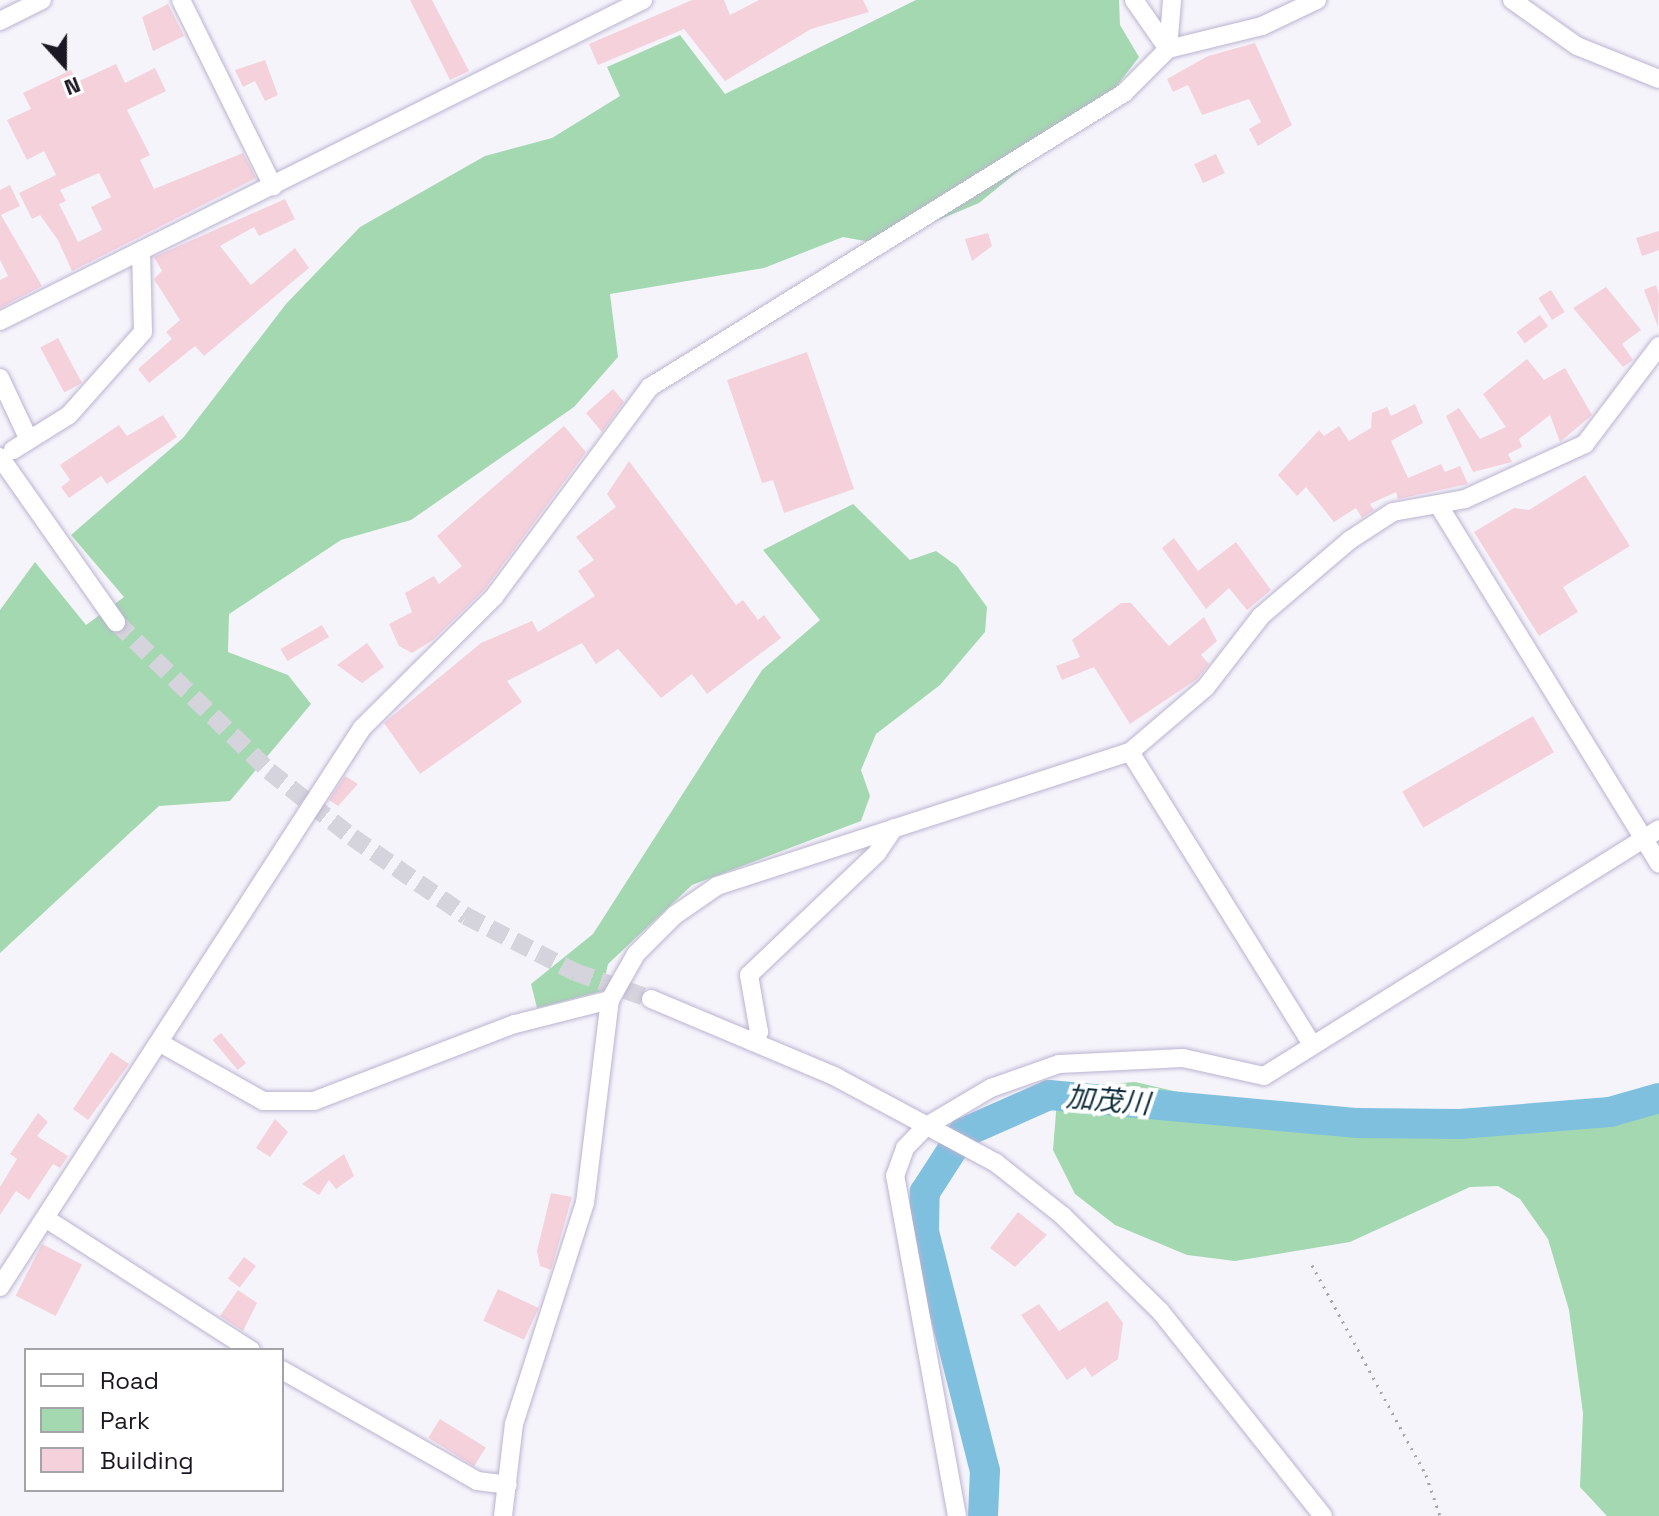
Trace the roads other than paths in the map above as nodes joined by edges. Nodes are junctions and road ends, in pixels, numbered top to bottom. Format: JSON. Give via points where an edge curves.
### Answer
{"nodes":[{"id":1,"x":42,"y":0,"type":"edge"},
{"id":2,"x":181,"y":0,"type":"edge"},
{"id":3,"x":643,"y":0,"type":"edge"},
{"id":4,"x":1134,"y":0,"type":"edge"},
{"id":5,"x":1172,"y":0,"type":"edge"},
{"id":6,"x":1317,"y":0,"type":"edge"},
{"id":7,"x":1512,"y":0,"type":"edge"},
{"id":8,"x":599,"y":8,"type":"edge"},
{"id":9,"x":0,"y":21,"type":"edge"},
{"id":10,"x":1168,"y":49,"type":"junction"},
{"id":11,"x":1659,"y":79,"type":"edge"},
{"id":12,"x":273,"y":186,"type":"junction"},
{"id":13,"x":141,"y":252,"type":"junction"},
{"id":14,"x":0,"y":321,"type":"edge"},
{"id":15,"x":1659,"y":346,"type":"edge"},
{"id":16,"x":0,"y":378,"type":"edge"},
{"id":17,"x":14,"y":449,"type":"edge"},
{"id":18,"x":1439,"y":506,"type":"junction"},
{"id":19,"x":116,"y":622,"type":"tunnel mouth"},
{"id":20,"x":1130,"y":752,"type":"junction"},
{"id":21,"x":894,"y":828,"type":"junction"},
{"id":22,"x":1659,"y":829,"type":"edge"},
{"id":23,"x":1640,"y":842,"type":"junction"},
{"id":24,"x":1659,"y":864,"type":"edge"},
{"id":25,"x":651,"y":999,"type":"tunnel mouth"},
{"id":26,"x":610,"y":1000,"type":"junction"},
{"id":27,"x":753,"y":1042,"type":"junction"},
{"id":28,"x":1311,"y":1043,"type":"junction"},
{"id":29,"x":162,"y":1044,"type":"junction"},
{"id":30,"x":933,"y":1123,"type":"junction"},
{"id":31,"x":45,"y":1218,"type":"junction"},
{"id":32,"x":0,"y":1287,"type":"edge"},
{"id":33,"x":248,"y":1348,"type":"edge"},
{"id":34,"x":284,"y":1371,"type":"edge"},
{"id":35,"x":508,"y":1485,"type":"junction"},
{"id":36,"x":503,"y":1516,"type":"edge"},
{"id":37,"x":957,"y":1516,"type":"edge"},
{"id":38,"x":1323,"y":1516,"type":"edge"}],
"edges":[{"from":1,"to":9,"type":"street"},
{"from":2,"to":12,"type":"street"},
{"from":3,"to":8,"type":"street"},
{"from":4,"to":10,"type":"street"},
{"from":5,"to":10,"type":"street"},
{"from":6,"to":10,"type":"street","via":[[1262,26]]},
{"from":7,"to":11,"type":"street","via":[[1577,46]]},
{"from":8,"to":12,"type":"street"},
{"from":10,"to":29,"type":"street","via":[[1124,93],[1059,140],[650,387],[494,597],[362,728]]},
{"from":12,"to":13,"type":"street"},
{"from":13,"to":14,"type":"street"},
{"from":13,"to":17,"type":"street","via":[[143,332],[69,415]]},
{"from":15,"to":18,"type":"street","via":[[1585,444]]},
{"from":16,"to":17,"type":"street"},
{"from":17,"to":19,"type":"street"},
{"from":18,"to":20,"type":"street","via":[[1393,512],[1350,540],[1261,616],[1206,687]]},
{"from":18,"to":23,"type":"street"},
{"from":20,"to":21,"type":"street"},
{"from":20,"to":28,"type":"street"},
{"from":21,"to":26,"type":"street","via":[[717,886],[636,954]]},
{"from":21,"to":27,"type":"street","via":[[749,975],[759,1032]]},
{"from":22,"to":23,"type":"street"},
{"from":23,"to":24,"type":"street"},
{"from":23,"to":28,"type":"street"},
{"from":25,"to":27,"type":"street"},
{"from":26,"to":29,"type":"street","via":[[515,1024],[314,1101],[263,1101]]},
{"from":26,"to":35,"type":"street","via":[[585,1203],[514,1424]]},
{"from":27,"to":30,"type":"street"},
{"from":28,"to":30,"type":"street","via":[[1264,1076],[1183,1058],[1059,1064],[991,1088]]},
{"from":29,"to":31,"type":"street"},
{"from":30,"to":37,"type":"street","via":[[905,1148],[895,1176]]},
{"from":30,"to":38,"type":"street","via":[[996,1163],[1063,1216],[1160,1311]]},
{"from":31,"to":32,"type":"street"},
{"from":31,"to":33,"type":"street"},
{"from":34,"to":35,"type":"street","via":[[477,1481]]},
{"from":35,"to":36,"type":"street"}]}
